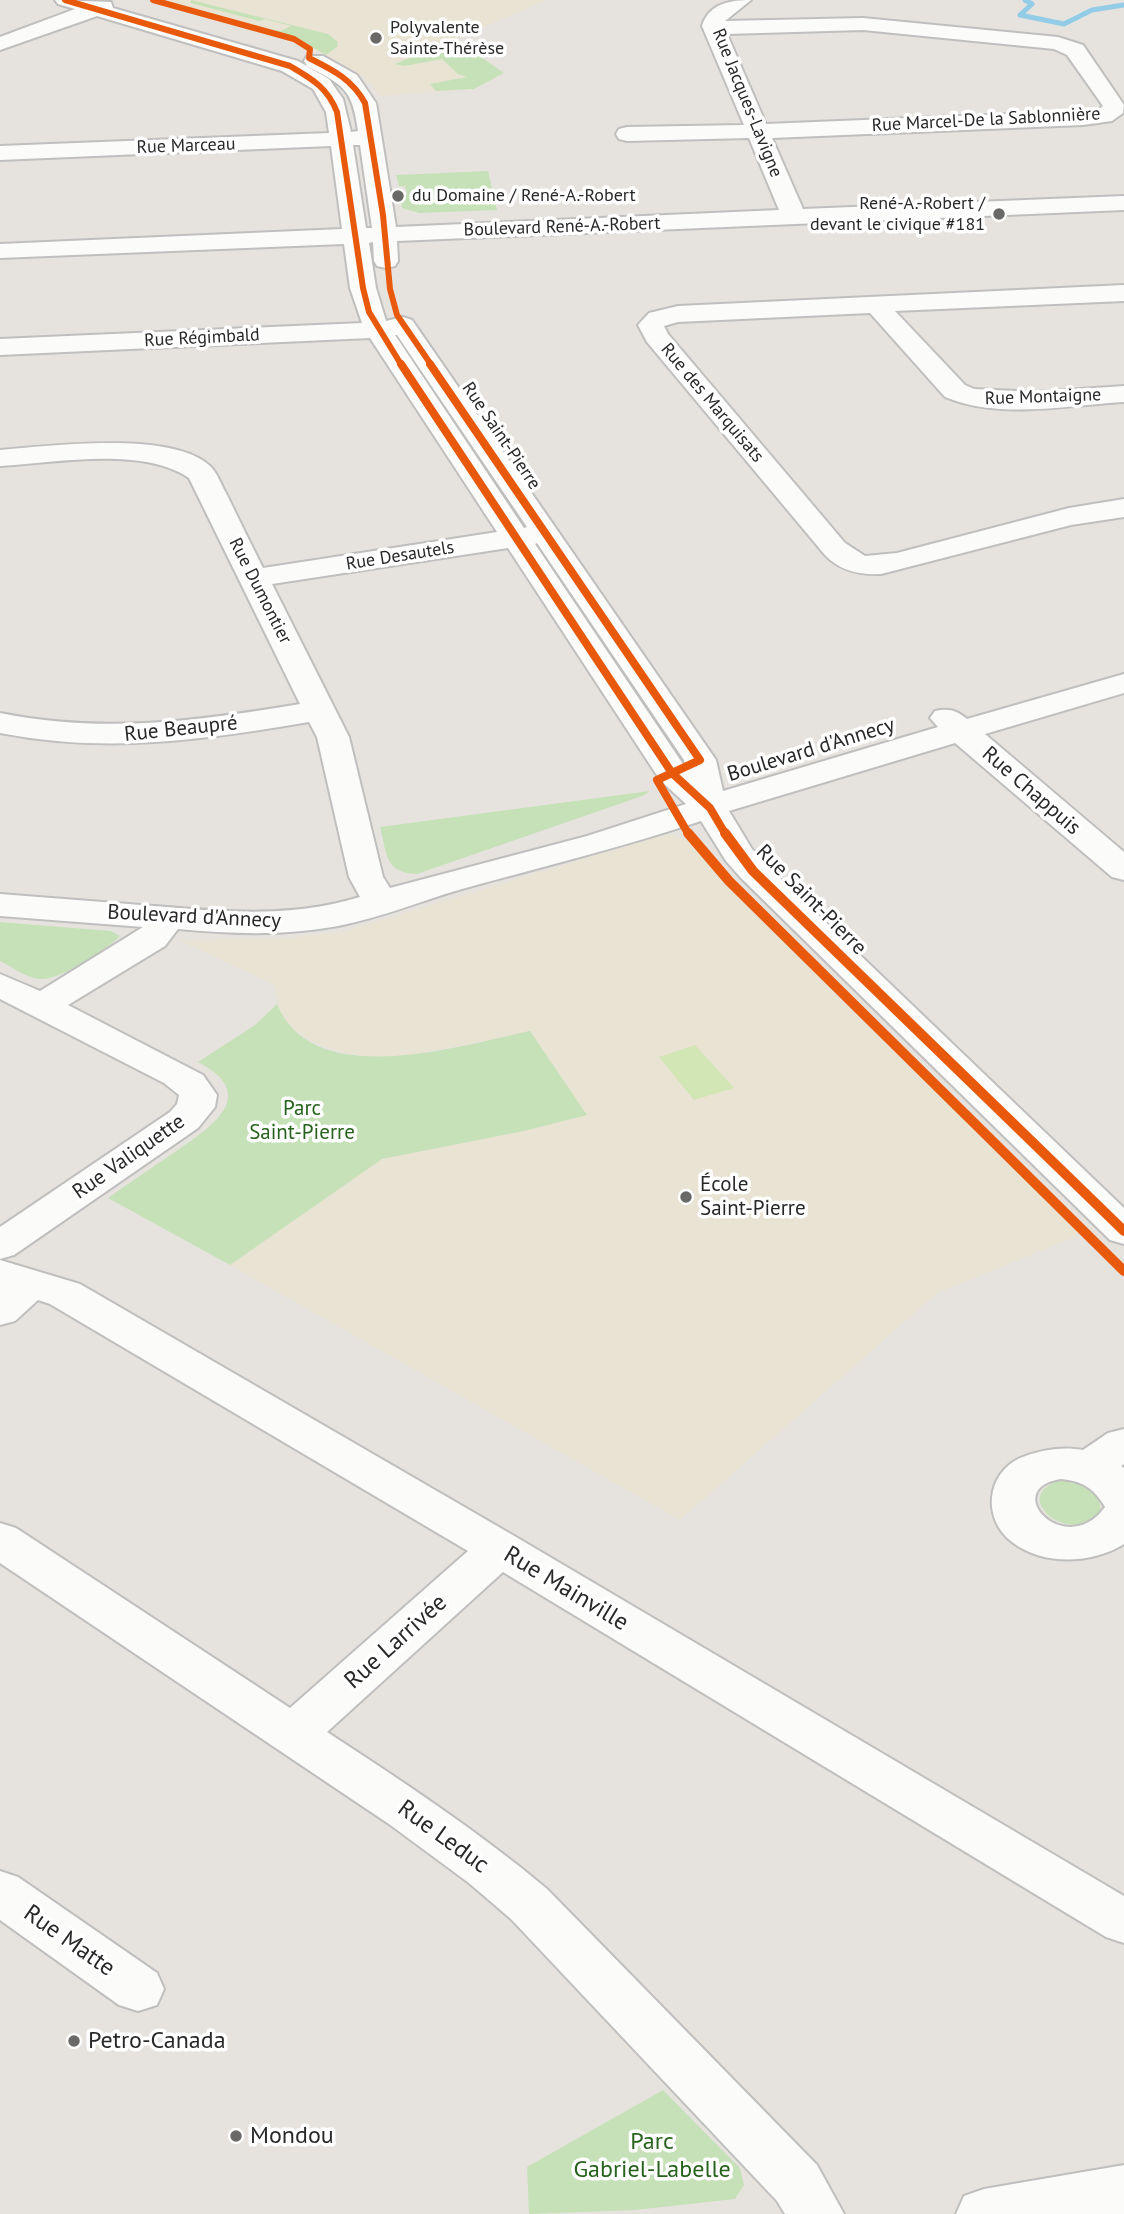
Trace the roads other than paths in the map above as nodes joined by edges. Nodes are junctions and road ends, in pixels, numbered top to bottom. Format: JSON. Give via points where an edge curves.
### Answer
{"nodes":[{"id":1,"x":65,"y":0,"type":"edge"},
{"id":2,"x":741,"y":0,"type":"edge"},
{"id":3,"x":107,"y":4,"type":"edge"},
{"id":4,"x":714,"y":28,"type":"junction"},
{"id":5,"x":0,"y":44,"type":"edge"},
{"id":6,"x":757,"y":131,"type":"junction"},
{"id":7,"x":627,"y":134,"type":"dead end"},
{"id":8,"x":371,"y":138,"type":"junction"},
{"id":9,"x":341,"y":139,"type":"junction"},
{"id":10,"x":0,"y":153,"type":"edge"},
{"id":11,"x":1124,"y":190,"type":"edge"},
{"id":12,"x":1124,"y":203,"type":"edge"},
{"id":13,"x":791,"y":211,"type":"junction"},
{"id":14,"x":383,"y":228,"type":"junction"},
{"id":15,"x":355,"y":229,"type":"junction"},
{"id":16,"x":0,"y":237,"type":"edge"},
{"id":17,"x":0,"y":251,"type":"edge"},
{"id":18,"x":1124,"y":293,"type":"edge"},
{"id":19,"x":878,"y":305,"type":"junction"},
{"id":20,"x":391,"y":328,"type":"junction"},
{"id":21,"x":0,"y":347,"type":"edge"},
{"id":22,"x":1124,"y":394,"type":"edge"},
{"id":23,"x":0,"y":458,"type":"edge"},
{"id":24,"x":1124,"y":508,"type":"edge"},
{"id":25,"x":547,"y":533,"type":"junction"},
{"id":26,"x":514,"y":538,"type":"junction"},
{"id":27,"x":254,"y":578,"type":"junction"},
{"id":28,"x":1124,"y":659,"type":"edge"},
{"id":29,"x":1124,"y":683,"type":"edge"},
{"id":30,"x":321,"y":710,"type":"junction"},
{"id":31,"x":950,"y":722,"type":"junction"},
{"id":32,"x":0,"y":723,"type":"edge"},
{"id":33,"x":702,"y":794,"type":"junction"},
{"id":34,"x":1124,"y":870,"type":"edge"},
{"id":35,"x":381,"y":903,"type":"junction"},
{"id":36,"x":0,"y":905,"type":"edge"},
{"id":37,"x":169,"y":918,"type":"junction"},
{"id":38,"x":0,"y":985,"type":"edge"},
{"id":39,"x":41,"y":1006,"type":"junction"},
{"id":40,"x":1124,"y":1231,"type":"edge"},
{"id":41,"x":0,"y":1247,"type":"edge"},
{"id":42,"x":10,"y":1289,"type":"edge"},
{"id":43,"x":1108,"y":1456,"type":"edge"},
{"id":44,"x":1124,"y":1501,"type":"edge"},
{"id":45,"x":1124,"y":1514,"type":"edge"},
{"id":46,"x":0,"y":1540,"type":"edge"},
{"id":47,"x":500,"y":1549,"type":"junction"},
{"id":48,"x":292,"y":1734,"type":"junction"},
{"id":49,"x":0,"y":1892,"type":"edge"},
{"id":50,"x":1124,"y":1922,"type":"edge"},
{"id":51,"x":138,"y":1989,"type":"dead end"},
{"id":52,"x":1124,"y":2190,"type":"edge"},
{"id":53,"x":816,"y":2214,"type":"edge"},
{"id":54,"x":984,"y":2214,"type":"edge"}],
"edges":[{"from":1,"to":3,"type":"street"},
{"from":2,"to":4,"type":"street","name":"Rue Jacques-Lavigne","via":[[715,18]]},
{"from":3,"to":5,"type":"street"},
{"from":3,"to":8,"type":"street","name":"Rue Saint-Pierre","via":[[282,48],[331,68],[363,98]]},
{"from":3,"to":9,"type":"street","name":"Rue Saint-Pierre","via":[[306,73],[332,99]]},
{"from":4,"to":6,"type":"street","name":"Rue Jacques-Lavigne"},
{"from":4,"to":6,"type":"street","name":"Rue Marcel-De la Sablonnière","via":[[869,24],[1058,43],[1075,50],[1115,107],[1109,114],[1093,118]]},
{"from":6,"to":7,"type":"street"},
{"from":6,"to":13,"type":"street","name":"Rue Jacques-Lavigne"},
{"from":8,"to":9,"type":"street","name":"Rue Marceau"},
{"from":8,"to":14,"type":"street","name":"Rue Saint-Pierre"},
{"from":9,"to":10,"type":"street","name":"Rue Marceau"},
{"from":9,"to":15,"type":"street","name":"Rue Saint-Pierre"},
{"from":11,"to":13,"type":"street","name":"Boulevard René-A.-Robert"},
{"from":12,"to":13,"type":"street","name":"Boulevard René-A.-Robert"},
{"from":13,"to":14,"type":"street","name":"Boulevard René-A.-Robert"},
{"from":14,"to":15,"type":"street","name":"Boulevard René-A.-Robert"},
{"from":14,"to":20,"type":"street","name":"Rue Saint-Pierre"},
{"from":15,"to":16,"type":"street","name":"Boulevard René-A.-Robert"},
{"from":15,"to":17,"type":"street","name":"Boulevard René-A.-Robert"},
{"from":15,"to":20,"type":"street","name":"Rue Saint-Pierre","via":[[366,303]]},
{"from":18,"to":19,"type":"street","name":"Rue des Marquisats"},
{"from":19,"to":22,"type":"street","name":"Rue Montaigne","via":[[965,397],[995,400]]},
{"from":19,"to":24,"type":"street","name":"Rue des Marquisats","via":[[678,314],[658,318],[651,328],[840,555],[854,564],[899,562]]},
{"from":20,"to":21,"type":"street","name":"Rue Régimbald"},
{"from":20,"to":25,"type":"street","name":"Rue Saint-Pierre"},
{"from":20,"to":26,"type":"street","name":"Rue Saint-Pierre"},
{"from":23,"to":27,"type":"street","name":"Rue Dumontier","via":[[154,454],[197,468]]},
{"from":25,"to":26,"type":"street","name":"Rue Desautels"},
{"from":25,"to":33,"type":"street","name":"Rue Saint-Pierre","via":[[700,760]]},
{"from":26,"to":27,"type":"street","name":"Rue Desautels"},
{"from":26,"to":33,"type":"street","name":"Rue Saint-Pierre","via":[[672,773]]},
{"from":27,"to":30,"type":"street","name":"Rue Dumontier"},
{"from":28,"to":31,"type":"street","name":"Boulevard d'Annecy"},
{"from":29,"to":31,"type":"street","name":"Boulevard d'Annecy"},
{"from":30,"to":32,"type":"street","name":"Rue Beaupré","via":[[155,735],[65,732]]},
{"from":30,"to":35,"type":"street","name":"Rue Dumontier","via":[[339,754],[366,877]]},
{"from":31,"to":33,"type":"street","name":"Boulevard d'Annecy","via":[[770,787]]},
{"from":31,"to":34,"type":"street","name":"Rue Chappuis"},
{"from":33,"to":35,"type":"street","name":"Boulevard d'Annecy","via":[[580,828],[466,877]]},
{"from":33,"to":40,"type":"street","name":"Rue Saint-Pierre","via":[[748,867]]},
{"from":35,"to":37,"type":"street","name":"Boulevard d'Annecy","via":[[293,922]]},
{"from":36,"to":37,"type":"street","name":"Boulevard d'Annecy"},
{"from":37,"to":39,"type":"street","via":[[152,938]]},
{"from":38,"to":39,"type":"street","name":"Rue Valiquette"},
{"from":39,"to":41,"type":"street","name":"Rue Valiquette","via":[[177,1075],[195,1089],[198,1101],[184,1120]]},
{"from":42,"to":47,"type":"street","name":"Rue Mainville","via":[[65,1294]]},
{"from":43,"to":44,"type":"street"},
{"from":43,"to":45,"type":"street","via":[[1028,1474],[1012,1496],[1017,1516],[1045,1539],[1076,1544],[1105,1535]]},
{"from":46,"to":48,"type":"street","name":"Rue Leduc"},
{"from":47,"to":48,"type":"street","name":"Rue Larrivée"},
{"from":47,"to":50,"type":"street","name":"Rue Mainville"},
{"from":48,"to":53,"type":"street","name":"Rue Leduc","via":[[438,1831],[529,1904],[797,2183]]},
{"from":49,"to":51,"type":"street","name":"Rue Matte"},
{"from":52,"to":54,"type":"street"}]}
